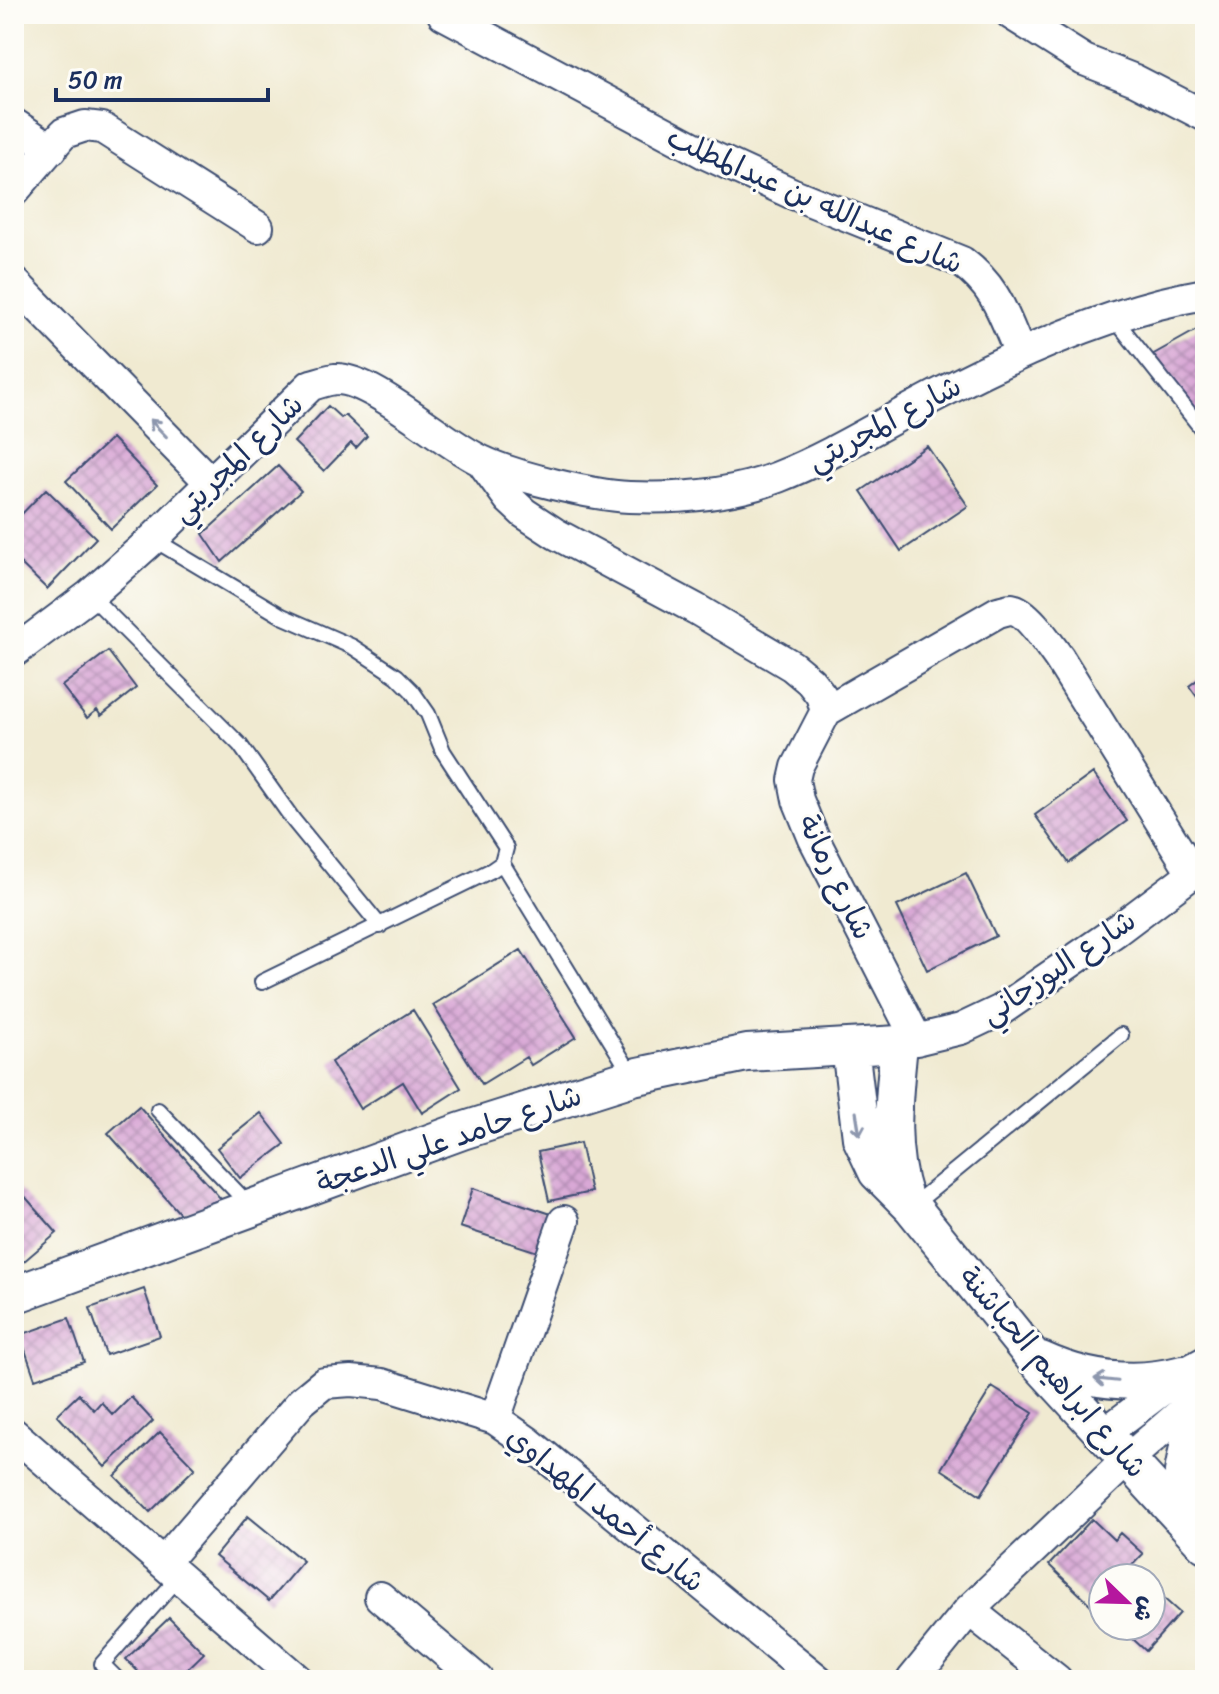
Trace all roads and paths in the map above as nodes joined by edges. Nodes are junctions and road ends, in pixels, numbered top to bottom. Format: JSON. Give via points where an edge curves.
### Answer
{"nodes":[{"id":1,"x":443,"y":14,"type":"edge"},
{"id":2,"x":1011,"y":14,"type":"edge"},
{"id":3,"x":1205,"y":116,"type":"edge"},
{"id":4,"x":14,"y":124,"type":"edge"},
{"id":5,"x":52,"y":149,"type":"junction"},
{"id":6,"x":14,"y":191,"type":"edge"},
{"id":7,"x":258,"y":227,"type":"dead end"},
{"id":8,"x":14,"y":282,"type":"edge"},
{"id":9,"x":1205,"y":294,"type":"edge"},
{"id":10,"x":1114,"y":318,"type":"junction"},
{"id":11,"x":1020,"y":353,"type":"junction"},
{"id":12,"x":1205,"y":433,"type":"edge"},
{"id":13,"x":482,"y":462,"type":"junction"},
{"id":14,"x":212,"y":484,"type":"junction"},
{"id":15,"x":153,"y":539,"type":"junction"},
{"id":16,"x":90,"y":595,"type":"junction"},
{"id":17,"x":14,"y":652,"type":"edge"},
{"id":18,"x":826,"y":711,"type":"junction"},
{"id":19,"x":502,"y":863,"type":"junction"},
{"id":20,"x":1198,"y":868,"type":"edge"},
{"id":21,"x":380,"y":926,"type":"junction"},
{"id":22,"x":262,"y":982,"type":"dead end"},
{"id":23,"x":1121,"y":1035,"type":"dead end"},
{"id":24,"x":908,"y":1042,"type":"junction"},
{"id":25,"x":850,"y":1047,"type":"junction"},
{"id":26,"x":633,"y":1077,"type":"junction"},
{"id":27,"x":158,"y":1110,"type":"dead end"},
{"id":28,"x":908,"y":1202,"type":"junction"},
{"id":29,"x":252,"y":1208,"type":"junction"},
{"id":30,"x":564,"y":1221,"type":"dead end"},
{"id":31,"x":14,"y":1295,"type":"edge"},
{"id":32,"x":1033,"y":1357,"type":"junction"},
{"id":33,"x":1197,"y":1382,"type":"edge"},
{"id":34,"x":495,"y":1419,"type":"junction"},
{"id":35,"x":14,"y":1434,"type":"edge"},
{"id":36,"x":1116,"y":1446,"type":"junction"},
{"id":37,"x":1195,"y":1532,"type":"edge"},
{"id":38,"x":171,"y":1570,"type":"junction"},
{"id":39,"x":380,"y":1597,"type":"dead end"},
{"id":40,"x":969,"y":1610,"type":"junction"},
{"id":41,"x":118,"y":1680,"type":"edge"},
{"id":42,"x":298,"y":1680,"type":"edge"},
{"id":43,"x":478,"y":1680,"type":"edge"},
{"id":44,"x":818,"y":1680,"type":"edge"},
{"id":45,"x":912,"y":1680,"type":"edge"},
{"id":46,"x":1057,"y":1680,"type":"edge"}],
"edges":[{"from":1,"to":11,"type":"street","name":"شارع عبدالله بن عبدالمطلب","via":[[704,153],[962,262],[993,291]]},
{"from":2,"to":3,"type":"street","via":[[1084,60]]},
{"from":4,"to":5,"type":"street"},
{"from":5,"to":6,"type":"street"},
{"from":5,"to":7,"type":"street","via":[[64,133],[85,126],[102,128]]},
{"from":14,"to":8,"type":"street","one_way":true},
{"from":9,"to":10,"type":"street"},
{"from":10,"to":11,"type":"street"},
{"from":10,"to":12,"type":"lane"},
{"from":11,"to":13,"type":"street","name":"شارع المجريتي","via":[[824,457],[736,490],[625,496]]},
{"from":13,"to":14,"type":"street","name":"شارع المجريتي","via":[[389,402],[337,379],[311,385]]},
{"from":13,"to":18,"type":"street","via":[[524,513],[792,666],[816,688]]},
{"from":14,"to":15,"type":"street","name":"شارع المجريتي"},
{"from":15,"to":16,"type":"street","name":"شارع المجريتي"},
{"from":15,"to":19,"type":"lane","via":[[397,676],[428,714],[443,751],[506,848]]},
{"from":16,"to":17,"type":"street","name":"شارع المجريتي"},
{"from":16,"to":21,"type":"lane","via":[[240,745]]},
{"from":18,"to":20,"type":"street","via":[[998,612],[1012,609],[1034,626],[1059,658]]},
{"from":18,"to":24,"type":"street","name":"شارع رمانة","via":[[797,767],[798,800]]},
{"from":19,"to":21,"type":"lane"},
{"from":19,"to":26,"type":"lane"},
{"from":20,"to":24,"type":"street","name":"شارع البوزجاني","via":[[1001,1010],[961,1029]]},
{"from":21,"to":22,"type":"lane"},
{"from":23,"to":28,"type":"lane"},
{"from":24,"to":25,"type":"street","name":"شارع حامد علي الدعجة"},
{"from":24,"to":28,"type":"street","name":"شارع ابراهيم الحباشنة","via":[[892,1134],[895,1166]]},
{"from":25,"to":26,"type":"street","name":"شارع حامد علي الدعجة","via":[[747,1053]]},
{"from":25,"to":28,"type":"street","name":"شارع ابراهيم الحباشنة","one_way":true,"via":[[861,1138],[877,1172]]},
{"from":26,"to":29,"type":"street","name":"شارع حامد علي الدعجة","via":[[462,1131]]},
{"from":27,"to":29,"type":"lane"},
{"from":28,"to":32,"type":"street","name":"شارع ابراهيم الحباشنة"},
{"from":29,"to":31,"type":"street","name":"شارع حامد علي الدعجة"},
{"from":30,"to":34,"type":"street"},
{"from":33,"to":32,"type":"street","one_way":true,"via":[[1098,1380]]},
{"from":32,"to":36,"type":"street","name":"شارع ابراهيم الحباشنة"},
{"from":33,"to":36,"type":"street"},
{"from":33,"to":37,"type":"street","via":[[1183,1472]]},
{"from":34,"to":38,"type":"street","name":"شارع أحمد المهداوي","via":[[382,1384],[324,1383],[302,1401]]},
{"from":34,"to":44,"type":"street","name":"شارع أحمد المهداوي"},
{"from":35,"to":38,"type":"street"},
{"from":36,"to":37,"type":"street","name":"شارع ابراهيم الحباشنة"},
{"from":36,"to":40,"type":"street"},
{"from":38,"to":41,"type":"lane","via":[[102,1664]]},
{"from":38,"to":42,"type":"street"},
{"from":39,"to":43,"type":"street"},
{"from":40,"to":45,"type":"street"},
{"from":40,"to":46,"type":"street"}]}
